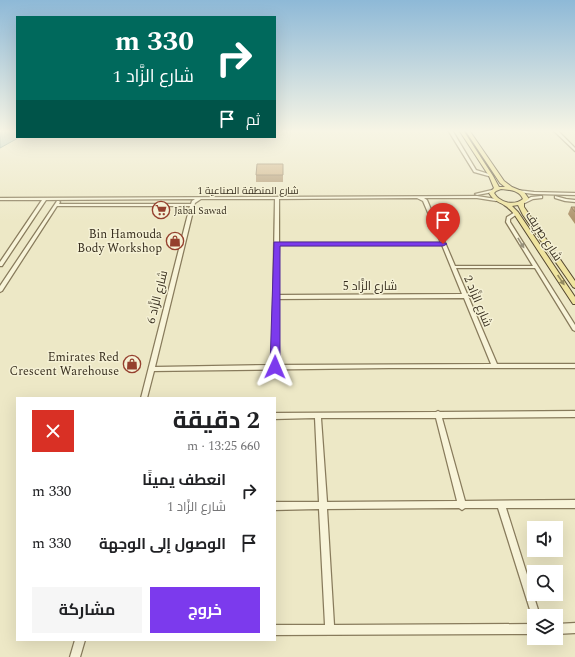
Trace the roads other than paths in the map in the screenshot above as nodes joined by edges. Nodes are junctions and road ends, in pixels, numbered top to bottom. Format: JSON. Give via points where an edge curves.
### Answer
{"nodes":[{"id":1,"x":468,"y":161,"type":"edge"},
{"id":2,"x":481,"y":161,"type":"edge"},
{"id":3,"x":488,"y":161,"type":"edge"},
{"id":4,"x":491,"y":176,"type":"junction"},
{"id":5,"x":513,"y":189,"type":"junction"},
{"id":6,"x":494,"y":190,"type":"junction"},
{"id":7,"x":575,"y":195,"type":"edge"},
{"id":8,"x":556,"y":197,"type":"junction"},
{"id":9,"x":0,"y":198,"type":"edge"},
{"id":10,"x":186,"y":198,"type":"junction"},
{"id":11,"x":200,"y":198,"type":"junction"},
{"id":12,"x":277,"y":198,"type":"junction"},
{"id":13,"x":45,"y":199,"type":"junction"},
{"id":14,"x":427,"y":199,"type":"junction"},
{"id":15,"x":496,"y":200,"type":"junction"},
{"id":16,"x":575,"y":201,"type":"edge"},
{"id":17,"x":56,"y":202,"type":"junction"},
{"id":18,"x":523,"y":202,"type":"junction"},
{"id":19,"x":193,"y":203,"type":"junction"},
{"id":20,"x":506,"y":203,"type":"junction"},
{"id":21,"x":516,"y":213,"type":"junction"},
{"id":22,"x":276,"y":244,"type":"junction"},
{"id":23,"x":443,"y":244,"type":"junction"},
{"id":24,"x":0,"y":265,"type":"edge"},
{"id":25,"x":453,"y":267,"type":"junction"},
{"id":26,"x":535,"y":267,"type":"junction"},
{"id":27,"x":575,"y":286,"type":"edge"},
{"id":28,"x":0,"y":290,"type":"edge"},
{"id":29,"x":276,"y":296,"type":"junction"},
{"id":30,"x":465,"y":296,"type":"junction"},
{"id":31,"x":575,"y":302,"type":"edge"},
{"id":32,"x":575,"y":329,"type":"edge"},
{"id":33,"x":495,"y":366,"type":"junction"},
{"id":34,"x":575,"y":366,"type":"edge"},
{"id":35,"x":275,"y":367,"type":"junction"},
{"id":36,"x":151,"y":369,"type":"junction"},
{"id":37,"x":144,"y":397,"type":"edge"},
{"id":38,"x":438,"y":414,"type":"junction"},
{"id":39,"x":575,"y":414,"type":"edge"},
{"id":40,"x":276,"y":416,"type":"edge"},
{"id":41,"x":318,"y":416,"type":"junction"},
{"id":42,"x":575,"y":504,"type":"edge"},
{"id":43,"x":276,"y":506,"type":"edge"},
{"id":44,"x":323,"y":506,"type":"junction"},
{"id":45,"x":462,"y":506,"type":"junction"},
{"id":46,"x":501,"y":506,"type":"junction"},
{"id":47,"x":534,"y":609,"type":"edge"},
{"id":48,"x":575,"y":628,"type":"edge"},
{"id":49,"x":330,"y":629,"type":"junction"},
{"id":50,"x":527,"y":629,"type":"edge"},
{"id":51,"x":563,"y":629,"type":"edge"},
{"id":52,"x":276,"y":630,"type":"edge"},
{"id":53,"x":80,"y":641,"type":"edge"},
{"id":54,"x":75,"y":657,"type":"edge"}],
"edges":[{"from":1,"to":4,"type":"street","via":[[474,171]]},
{"from":2,"to":4,"type":"main road"},
{"from":3,"to":5,"type":"main road","via":[[502,182]]},
{"from":4,"to":6,"type":"main road"},
{"from":5,"to":6,"type":"main road"},
{"from":5,"to":7,"type":"street","via":[[534,194]]},
{"from":5,"to":18,"type":"main road","name":"شارع صِرِيف","via":[[526,197]]},
{"from":6,"to":9,"type":"street","name":"شارع المنطقة الصناعية 1","via":[[474,194]]},
{"from":6,"to":15,"type":"main road","via":[[492,195]]},
{"from":7,"to":8,"type":"street"},
{"from":8,"to":16,"type":"street"},
{"from":8,"to":18,"type":"street","via":[[537,197]]},
{"from":9,"to":13,"type":"street","name":"شارع المنطقة الصناعية 1"},
{"from":10,"to":11,"type":"street","name":"شارع المنطقة الصناعية 1"},
{"from":10,"to":17,"type":"street","name":"شارع المنطقة الصناعية 1","via":[[66,199]]},
{"from":10,"to":19,"type":"street"},
{"from":11,"to":12,"type":"street","name":"شارع المنطقة الصناعية 1"},
{"from":11,"to":19,"type":"street"},
{"from":12,"to":14,"type":"street","name":"شارع المنطقة الصناعية 1"},
{"from":12,"to":22,"type":"street"},
{"from":13,"to":17,"type":"street","name":"شارع المنطقة الصناعية 1"},
{"from":13,"to":24,"type":"street"},
{"from":14,"to":15,"type":"street","via":[[480,197]]},
{"from":14,"to":23,"type":"street","name":"شارع الزَّاد 2"},
{"from":15,"to":20,"type":"main road"},
{"from":17,"to":19,"type":"street","name":"شارع المنطقة الصناعية 1"},
{"from":17,"to":28,"type":"street"},
{"from":18,"to":20,"type":"main road"},
{"from":18,"to":27,"type":"main road","name":"شارع صِرِيف","via":[[521,207]]},
{"from":19,"to":36,"type":"street","name":"شارع الزَّاد 6"},
{"from":20,"to":21,"type":"main road","name":"شارع صِرِيف"},
{"from":21,"to":26,"type":"street","one_way":true,"via":[[508,218],[508,222]]},
{"from":21,"to":31,"type":"main road","name":"شارع صِرِيف","one_way":true},
{"from":22,"to":23,"type":"street"},
{"from":22,"to":29,"type":"street"},
{"from":23,"to":25,"type":"street","name":"شارع الزَّاد 2"},
{"from":25,"to":26,"type":"street"},
{"from":25,"to":30,"type":"street","name":"شارع الزَّاد 2"},
{"from":26,"to":32,"type":"street"},
{"from":29,"to":30,"type":"street","name":"شارع الزَّاد 5"},
{"from":29,"to":35,"type":"street"},
{"from":30,"to":33,"type":"street","name":"شارع الزَّاد 2"},
{"from":33,"to":34,"type":"street"},
{"from":33,"to":35,"type":"street"},
{"from":35,"to":36,"type":"street"},
{"from":36,"to":37,"type":"street","name":"شارع الزَّاد 6"},
{"from":38,"to":39,"type":"street"},
{"from":38,"to":41,"type":"street"},
{"from":38,"to":45,"type":"street"},
{"from":40,"to":41,"type":"street"},
{"from":41,"to":44,"type":"street"},
{"from":42,"to":46,"type":"street"},
{"from":43,"to":44,"type":"street"},
{"from":44,"to":45,"type":"street"},
{"from":44,"to":49,"type":"street"},
{"from":45,"to":46,"type":"street"},
{"from":46,"to":47,"type":"street"},
{"from":48,"to":51,"type":"street"},
{"from":49,"to":50,"type":"street"},
{"from":49,"to":52,"type":"street"},
{"from":53,"to":54,"type":"street"}]}
